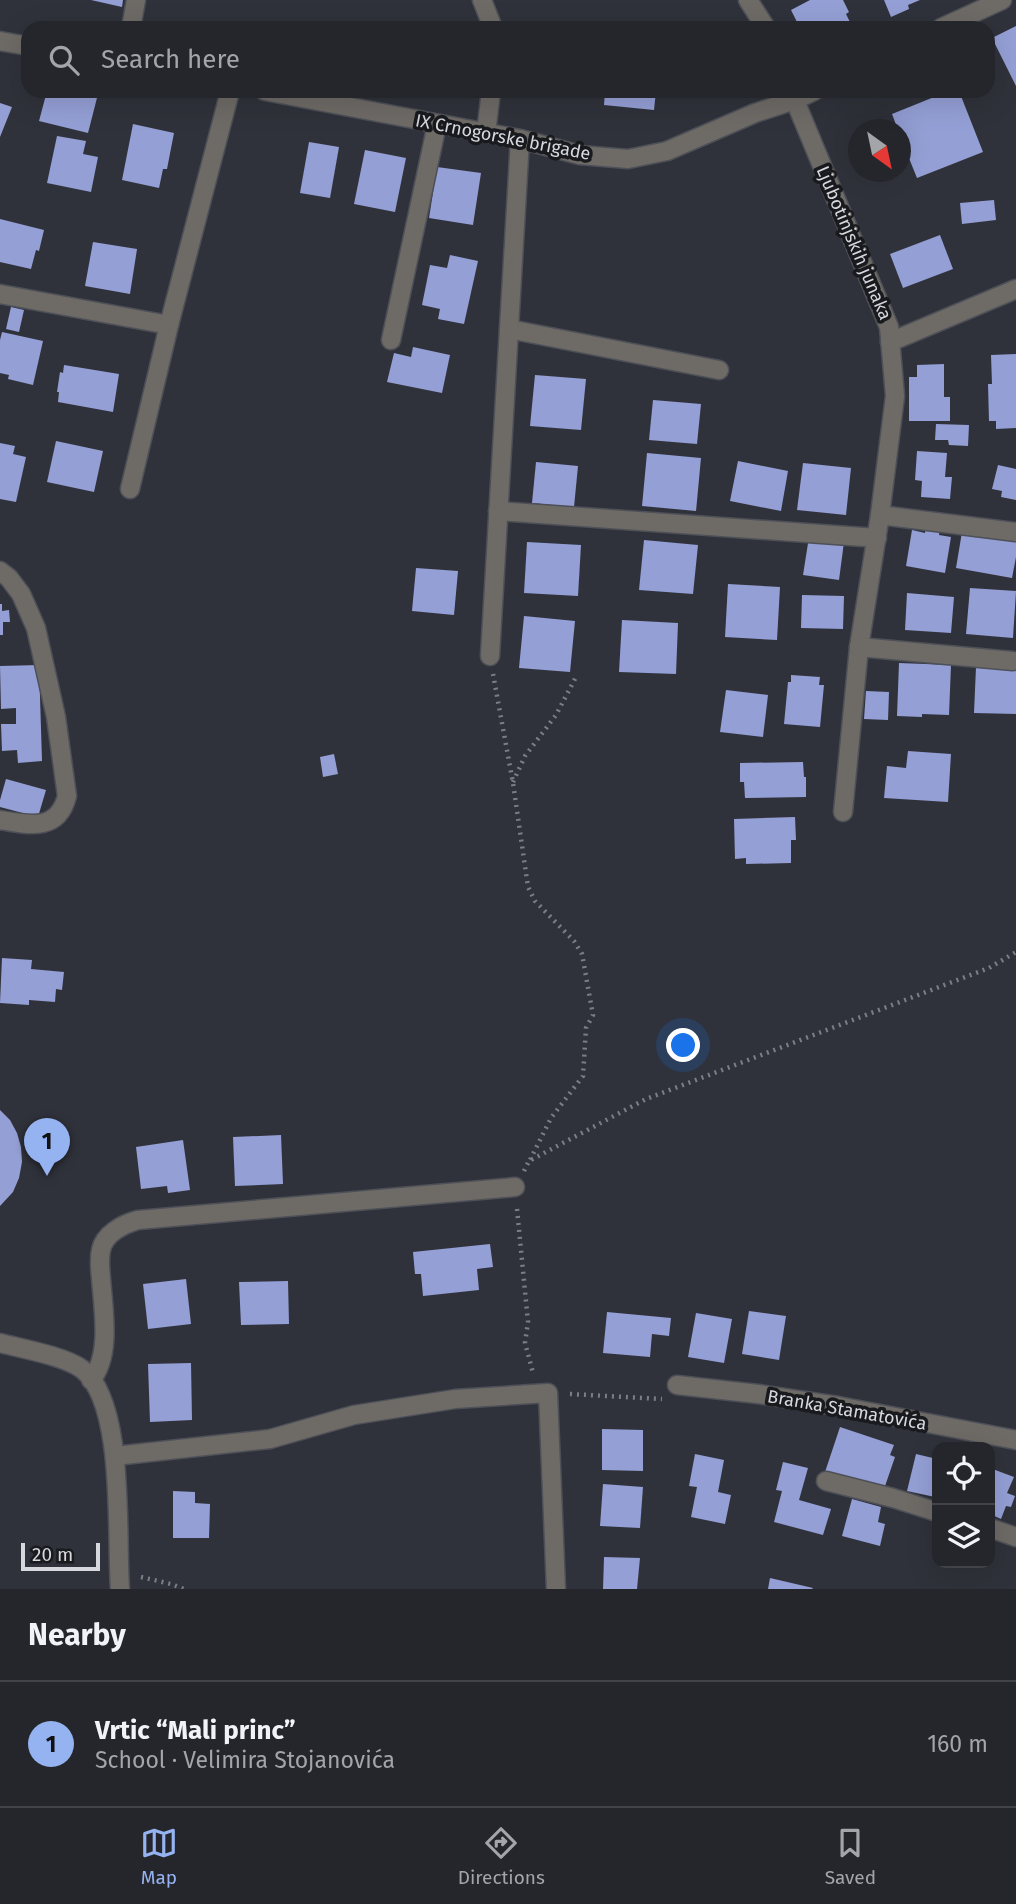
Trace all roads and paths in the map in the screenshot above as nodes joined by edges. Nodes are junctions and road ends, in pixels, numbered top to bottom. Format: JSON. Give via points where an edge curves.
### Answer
{"nodes":[{"id":1,"x":136,"y":0,"type":"edge"},
{"id":2,"x":482,"y":0,"type":"edge"},
{"id":3,"x":748,"y":0,"type":"edge"},
{"id":4,"x":1002,"y":0,"type":"edge"},
{"id":5,"x":975,"y":5,"type":"edge"},
{"id":6,"x":132,"y":21,"type":"edge"},
{"id":7,"x":490,"y":21,"type":"edge"},
{"id":8,"x":762,"y":21,"type":"edge"},
{"id":9,"x":952,"y":21,"type":"edge"},
{"id":10,"x":0,"y":41,"type":"edge"},
{"id":11,"x":21,"y":45,"type":"edge"},
{"id":12,"x":228,"y":98,"type":"edge"},
{"id":13,"x":301,"y":98,"type":"edge"},
{"id":14,"x":490,"y":98,"type":"edge"},
{"id":15,"x":789,"y":98,"type":"edge"},
{"id":16,"x":794,"y":98,"type":"edge"},
{"id":17,"x":437,"y":124,"type":"junction"},
{"id":18,"x":486,"y":133,"type":"junction"},
{"id":19,"x":520,"y":139,"type":"junction"},
{"id":20,"x":1016,"y":289,"type":"edge"},
{"id":21,"x":0,"y":294,"type":"edge"},
{"id":22,"x":169,"y":325,"type":"junction"},
{"id":23,"x":509,"y":329,"type":"junction"},
{"id":24,"x":391,"y":340,"type":"dead end"},
{"id":25,"x":890,"y":342,"type":"junction"},
{"id":26,"x":719,"y":370,"type":"dead end"},
{"id":27,"x":130,"y":489,"type":"dead end"},
{"id":28,"x":498,"y":511,"type":"junction"},
{"id":29,"x":880,"y":515,"type":"junction"},
{"id":30,"x":1016,"y":532,"type":"edge"},
{"id":31,"x":877,"y":538,"type":"junction"},
{"id":32,"x":0,"y":571,"type":"edge"},
{"id":33,"x":859,"y":647,"type":"junction"},
{"id":34,"x":490,"y":656,"type":"joint"},
{"id":35,"x":1013,"y":661,"type":"dead end"},
{"id":36,"x":576,"y":677,"type":"dead end"},
{"id":37,"x":513,"y":783,"type":"junction"},
{"id":38,"x":843,"y":812,"type":"dead end"},
{"id":39,"x":0,"y":820,"type":"edge"},
{"id":40,"x":1016,"y":952,"type":"edge"},
{"id":41,"x":529,"y":1161,"type":"junction"},
{"id":42,"x":515,"y":1187,"type":"junction"},
{"id":43,"x":0,"y":1343,"type":"edge"},
{"id":44,"x":91,"y":1380,"type":"junction"},
{"id":45,"x":681,"y":1386,"type":"joint"},
{"id":46,"x":544,"y":1393,"type":"junction"},
{"id":47,"x":1016,"y":1440,"type":"edge"},
{"id":48,"x":115,"y":1456,"type":"junction"},
{"id":49,"x":826,"y":1481,"type":"dead end"},
{"id":50,"x":932,"y":1509,"type":"edge"},
{"id":51,"x":995,"y":1530,"type":"edge"},
{"id":52,"x":1016,"y":1537,"type":"edge"},
{"id":53,"x":119,"y":1580,"type":"edge"},
{"id":54,"x":184,"y":1589,"type":"edge"},
{"id":55,"x":556,"y":1589,"type":"edge"}],
"edges":[{"from":1,"to":6,"type":"street"},
{"from":2,"to":7,"type":"street"},
{"from":3,"to":8,"type":"street"},
{"from":4,"to":5,"type":"street"},
{"from":5,"to":9,"type":"street"},
{"from":10,"to":11,"type":"street"},
{"from":12,"to":22,"type":"street"},
{"from":13,"to":17,"type":"street","name":"IX Crnogorske brigade"},
{"from":14,"to":18,"type":"street"},
{"from":15,"to":19,"type":"street","name":"IX Crnogorske brigade","via":[[667,151],[628,159],[580,155]]},
{"from":16,"to":25,"type":"street","name":"Ljubotinjskih junaka","via":[[889,327]]},
{"from":17,"to":18,"type":"street","name":"IX Crnogorske brigade"},
{"from":17,"to":24,"type":"street"},
{"from":18,"to":19,"type":"street","name":"IX Crnogorske brigade"},
{"from":19,"to":23,"type":"street"},
{"from":20,"to":25,"type":"street"},
{"from":21,"to":22,"type":"street"},
{"from":22,"to":27,"type":"street"},
{"from":23,"to":26,"type":"street"},
{"from":23,"to":28,"type":"street"},
{"from":25,"to":29,"type":"street","name":"Ljubotinjskih junaka","via":[[895,396]]},
{"from":28,"to":31,"type":"street"},
{"from":28,"to":34,"type":"street"},
{"from":29,"to":30,"type":"street"},
{"from":29,"to":31,"type":"street","name":"Ljubotinjskih junaka"},
{"from":31,"to":33,"type":"street","name":"Ljubotinjskih junaka"},
{"from":32,"to":39,"type":"street","via":[[21,594],[36,628],[67,796],[64,808],[48,822],[32,826]]},
{"from":33,"to":35,"type":"street"},
{"from":33,"to":38,"type":"street","name":"Ljubotinjskih junaka"},
{"from":34,"to":37,"type":"path"},
{"from":36,"to":37,"type":"path"},
{"from":37,"to":41,"type":"path","via":[[528,887],[582,954],[593,1015],[586,1028],[583,1076],[551,1118]]},
{"from":40,"to":41,"type":"path","via":[[989,968],[646,1099]]},
{"from":41,"to":42,"type":"path"},
{"from":42,"to":44,"type":"street","via":[[138,1220],[123,1225],[101,1249],[103,1355]]},
{"from":42,"to":46,"type":"path","via":[[528,1322],[525,1343]]},
{"from":43,"to":44,"type":"street","via":[[74,1364]]},
{"from":44,"to":48,"type":"street","via":[[107,1415]]},
{"from":45,"to":46,"type":"path","via":[[684,1400]]},
{"from":45,"to":47,"type":"street","name":"Branka Stamatovića","via":[[838,1406]]},
{"from":46,"to":48,"type":"street","via":[[455,1399],[355,1415],[270,1439]]},
{"from":46,"to":55,"type":"street"},
{"from":48,"to":53,"type":"street"},
{"from":49,"to":50,"type":"street"},
{"from":51,"to":52,"type":"street"},
{"from":53,"to":54,"type":"path"}]}
